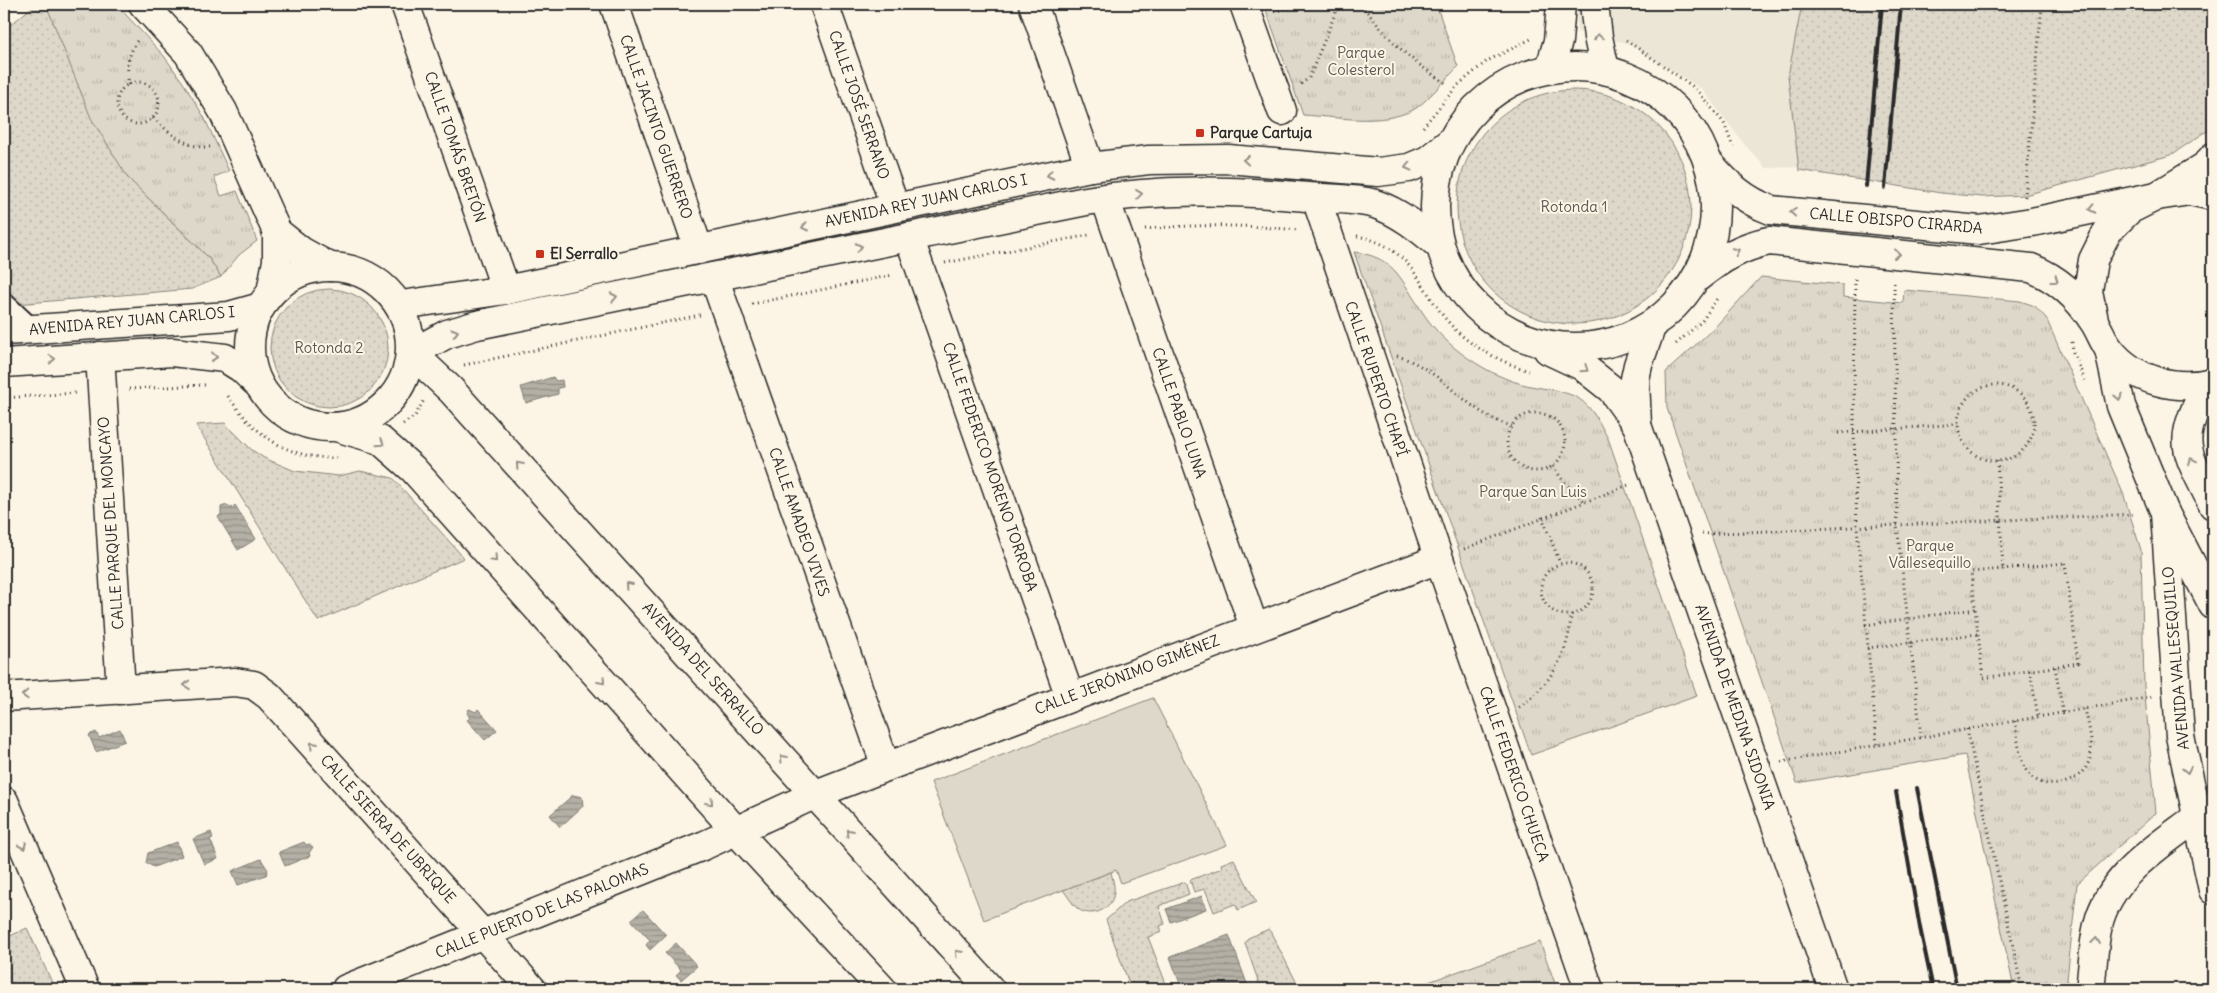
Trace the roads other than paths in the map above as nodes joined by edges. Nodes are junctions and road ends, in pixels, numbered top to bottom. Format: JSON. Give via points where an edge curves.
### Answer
{"nodes":[{"id":1,"x":405,"y":4,"type":"edge"},
{"id":2,"x":614,"y":4,"type":"edge"},
{"id":3,"x":824,"y":4,"type":"edge"},
{"id":4,"x":1033,"y":4,"type":"edge"},
{"id":5,"x":1561,"y":4,"type":"edge"},
{"id":6,"x":1594,"y":4,"type":"edge"},
{"id":7,"x":1246,"y":10,"type":"edge"},
{"id":8,"x":150,"y":12,"type":"edge"},
{"id":9,"x":1550,"y":68,"type":"junction"},
{"id":10,"x":1606,"y":70,"type":"junction"},
{"id":11,"x":1281,"y":107,"type":"road end"},
{"id":12,"x":1448,"y":143,"type":"junction"},
{"id":13,"x":2213,"y":157,"type":"edge"},
{"id":14,"x":1709,"y":163,"type":"junction"},
{"id":15,"x":1090,"y":167,"type":"junction"},
{"id":16,"x":2157,"y":196,"type":"junction"},
{"id":17,"x":2213,"y":196,"type":"edge"},
{"id":18,"x":1105,"y":198,"type":"junction"},
{"id":19,"x":1316,"y":198,"type":"junction"},
{"id":20,"x":894,"y":207,"type":"junction"},
{"id":21,"x":277,"y":232,"type":"junction"},
{"id":22,"x":909,"y":236,"type":"junction"},
{"id":23,"x":1439,"y":245,"type":"junction"},
{"id":24,"x":699,"y":250,"type":"junction"},
{"id":25,"x":330,"y":267,"type":"junction"},
{"id":26,"x":714,"y":277,"type":"junction"},
{"id":27,"x":1697,"y":278,"type":"junction"},
{"id":28,"x":506,"y":290,"type":"junction"},
{"id":29,"x":4,"y":300,"type":"edge"},
{"id":30,"x":266,"y":300,"type":"junction"},
{"id":31,"x":401,"y":305,"type":"junction"},
{"id":32,"x":2094,"y":322,"type":"junction"},
{"id":33,"x":1652,"y":325,"type":"junction"},
{"id":34,"x":35,"y":329,"type":"junction"},
{"id":35,"x":4,"y":331,"type":"edge"},
{"id":36,"x":1526,"y":339,"type":"junction"},
{"id":37,"x":2109,"y":349,"type":"junction"},
{"id":38,"x":412,"y":353,"type":"junction"},
{"id":39,"x":100,"y":356,"type":"junction"},
{"id":40,"x":4,"y":363,"type":"edge"},
{"id":41,"x":2210,"y":383,"type":"edge"},
{"id":42,"x":258,"y":384,"type":"junction"},
{"id":43,"x":1637,"y":426,"type":"junction"},
{"id":44,"x":336,"y":427,"type":"junction"},
{"id":45,"x":2213,"y":505,"type":"edge"},
{"id":46,"x":2166,"y":513,"type":"junction"},
{"id":47,"x":1451,"y":554,"type":"junction"},
{"id":48,"x":2213,"y":604,"type":"edge"},
{"id":49,"x":1254,"y":627,"type":"junction"},
{"id":50,"x":121,"y":690,"type":"junction"},
{"id":51,"x":4,"y":697,"type":"edge"},
{"id":52,"x":1070,"y":697,"type":"junction"},
{"id":53,"x":886,"y":767,"type":"junction"},
{"id":54,"x":816,"y":794,"type":"junction"},
{"id":55,"x":4,"y":801,"type":"edge"},
{"id":56,"x":2197,"y":817,"type":"junction"},
{"id":57,"x":737,"y":832,"type":"junction"},
{"id":58,"x":2213,"y":890,"type":"edge"},
{"id":59,"x":483,"y":934,"type":"junction"},
{"id":60,"x":84,"y":989,"type":"edge"},
{"id":61,"x":346,"y":989,"type":"edge"},
{"id":62,"x":532,"y":989,"type":"edge"},
{"id":63,"x":882,"y":989,"type":"edge"},
{"id":64,"x":990,"y":989,"type":"edge"},
{"id":65,"x":1589,"y":989,"type":"edge"},
{"id":66,"x":1833,"y":989,"type":"edge"},
{"id":67,"x":2090,"y":989,"type":"edge"}],
"edges":[{"from":1,"to":28,"type":"street","name":"CALLE TOMÁS BRETÓN"},
{"from":2,"to":24,"type":"street","name":"CALLE JACINTO GUERRERO"},
{"from":3,"to":20,"type":"street","name":"CALLE JOSÉ SERRANO"},
{"from":4,"to":15,"type":"street"},
{"from":5,"to":9,"type":"street","via":[[1558,41]]},
{"from":10,"to":6,"type":"street","one_way":true},
{"from":7,"to":11,"type":"street"},
{"from":8,"to":21,"type":"street","via":[[188,53],[223,111]]},
{"from":9,"to":10,"type":"street","via":[[1578,66]]},
{"from":9,"to":12,"type":"street","via":[[1519,78],[1491,94],[1467,116]]},
{"from":10,"to":14,"type":"street","via":[[1640,82],[1670,103],[1693,130]]},
{"from":12,"to":15,"type":"street","name":"AVENIDA REY JUAN CARLOS I","one_way":true,"via":[[1422,163],[1378,172],[1228,159],[1149,160]]},
{"from":12,"to":23,"type":"street","via":[[1437,176],[1433,210]]},
{"from":13,"to":16,"type":"street"},
{"from":16,"to":14,"type":"street","name":"CALLE OBISPO CIRARDA","one_way":true,"via":[[1979,230],[1771,210],[1752,203],[1729,186]]},
{"from":14,"to":27,"type":"street","via":[[1715,192],[1715,222],[1709,251]]},
{"from":15,"to":20,"type":"street","name":"AVENIDA REY JUAN CARLOS I","one_way":true},
{"from":16,"to":17,"type":"street","name":"CALLE OBISPO CIRARDA","via":[[2190,191]]},
{"from":16,"to":32,"type":"street","name":"CALLE OBISPO CIRARDA","via":[[2129,210],[2107,232],[2093,260],[2088,291]]},
{"from":18,"to":19,"type":"street","name":"AVENIDA REY JUAN CARLOS I","one_way":true,"via":[[1164,191],[1215,190]]},
{"from":18,"to":22,"type":"street","name":"AVENIDA REY JUAN CARLOS I"},
{"from":18,"to":49,"type":"street","name":"CALLE PABLO LUNA"},
{"from":19,"to":23,"type":"street","name":"AVENIDA REY JUAN CARLOS I","via":[[1376,204],[1414,223]]},
{"from":19,"to":47,"type":"street","name":"CALLE RUPERTO CHAPÍ","via":[[1370,358]]},
{"from":20,"to":24,"type":"street","name":"AVENIDA REY JUAN CARLOS I","one_way":true},
{"from":21,"to":25,"type":"street","via":[[301,251]]},
{"from":21,"to":30,"type":"street","via":[[277,262]]},
{"from":26,"to":22,"type":"street","name":"AVENIDA REY JUAN CARLOS I","one_way":true},
{"from":22,"to":52,"type":"street","name":"CALLE FEDERICO MORENO TORROBA"},
{"from":23,"to":36,"type":"street","via":[[1457,285],[1487,318]]},
{"from":24,"to":28,"type":"street","name":"AVENIDA REY JUAN CARLOS I"},
{"from":25,"to":30,"type":"street","via":[[290,276]]},
{"from":25,"to":31,"type":"street","via":[[367,276],[385,288]]},
{"from":38,"to":26,"type":"street","name":"AVENIDA REY JUAN CARLOS I","one_way":true,"via":[[447,334],[477,325]]},
{"from":26,"to":53,"type":"street","name":"CALLE AMADEO VIVES"},
{"from":27,"to":32,"type":"street","name":"CALLE OBISPO CIRARDA","one_way":true,"via":[[1720,259],[1746,246],[1769,242],[2013,265],[2050,276],[2072,292]]},
{"from":27,"to":33,"type":"street","via":[[1677,304]]},
{"from":28,"to":31,"type":"street","name":"AVENIDA REY JUAN CARLOS I"},
{"from":29,"to":34,"type":"lane"},
{"from":30,"to":34,"type":"street","name":"AVENIDA REY JUAN CARLOS I","via":[[229,316]]},
{"from":30,"to":42,"type":"street","via":[[252,324],[248,341],[250,363]]},
{"from":31,"to":38,"type":"street","via":[[410,329]]},
{"from":32,"to":37,"type":"street","name":"CALLE OBISPO CIRARDA"},
{"from":33,"to":36,"type":"street","via":[[1622,340],[1590,347],[1558,347]]},
{"from":33,"to":43,"type":"street","name":"AVENIDA DE MEDINA SIDONIA","via":[[1635,379]]},
{"from":34,"to":35,"type":"street","name":"AVENIDA REY JUAN CARLOS I"},
{"from":36,"to":43,"type":"street","name":"AVENIDA DE MEDINA SIDONIA","one_way":true,"via":[[1582,366],[1611,389]]},
{"from":37,"to":41,"type":"street","name":"CALLE OBISPO CIRARDA","via":[[2132,370],[2161,384],[2192,386]]},
{"from":37,"to":46,"type":"street","name":"CALLE OBISPO CIRARDA","one_way":true,"via":[[2121,406]]},
{"from":38,"to":44,"type":"street","via":[[404,380],[389,403],[370,417]]},
{"from":54,"to":38,"type":"street","name":"AVENIDA DEL SERRALLO","one_way":true,"via":[[452,390]]},
{"from":40,"to":39,"type":"street","name":"AVENIDA REY JUAN CARLOS I","one_way":true},
{"from":39,"to":42,"type":"street","name":"AVENIDA REY JUAN CARLOS I","one_way":true,"via":[[172,352],[225,358],[242,368]]},
{"from":39,"to":50,"type":"street","name":"CALLE PARQUE DEL MONCAYO"},
{"from":45,"to":41,"type":"street","name":"CALLE OBISPO CIRARDA","one_way":true,"via":[[2186,446],[2189,422]]},
{"from":42,"to":44,"type":"street","via":[[274,405],[292,418],[308,424]]},
{"from":43,"to":66,"type":"street","name":"AVENIDA DE MEDINA SIDONIA"},
{"from":44,"to":57,"type":"street","one_way":true,"via":[[380,440],[413,469]]},
{"from":46,"to":48,"type":"street","name":"CALLE OBISPO CIRARDA"},
{"from":46,"to":56,"type":"street","name":"AVENIDA VALLESEQUILLO","one_way":true,"via":[[2180,736]]},
{"from":47,"to":49,"type":"street","name":"CALLE JERÓNIMO GIMÉNEZ"},
{"from":47,"to":65,"type":"street","name":"CALLE FEDERICO CHUECA"},
{"from":49,"to":52,"type":"street","name":"CALLE JERÓNIMO GIMÉNEZ"},
{"from":50,"to":51,"type":"street","one_way":true},
{"from":59,"to":50,"type":"street","name":"CALLE SIERRA DE UBRIQUE","one_way":true,"via":[[269,696],[254,685],[236,682]]},
{"from":52,"to":53,"type":"street","name":"CALLE JERÓNIMO GIMÉNEZ"},
{"from":53,"to":54,"type":"street","name":"CALLE JERÓNIMO GIMÉNEZ"},
{"from":54,"to":57,"type":"street","name":"CALLE PUERTO DE LAS PALOMAS"},
{"from":64,"to":54,"type":"street","name":"AVENIDA DEL SERRALLO","one_way":true},
{"from":55,"to":60,"type":"street","one_way":true},
{"from":56,"to":58,"type":"street","name":"AVENIDA VALLESEQUILLO"},
{"from":67,"to":56,"type":"street","one_way":true,"via":[[2098,924],[2109,898],[2133,868]]},
{"from":57,"to":59,"type":"street","name":"CALLE PUERTO DE LAS PALOMAS"},
{"from":57,"to":63,"type":"street"},
{"from":59,"to":61,"type":"street","name":"CALLE PUERTO DE LAS PALOMAS"},
{"from":59,"to":62,"type":"street","name":"CALLE SIERRA DE UBRIQUE"}]}
